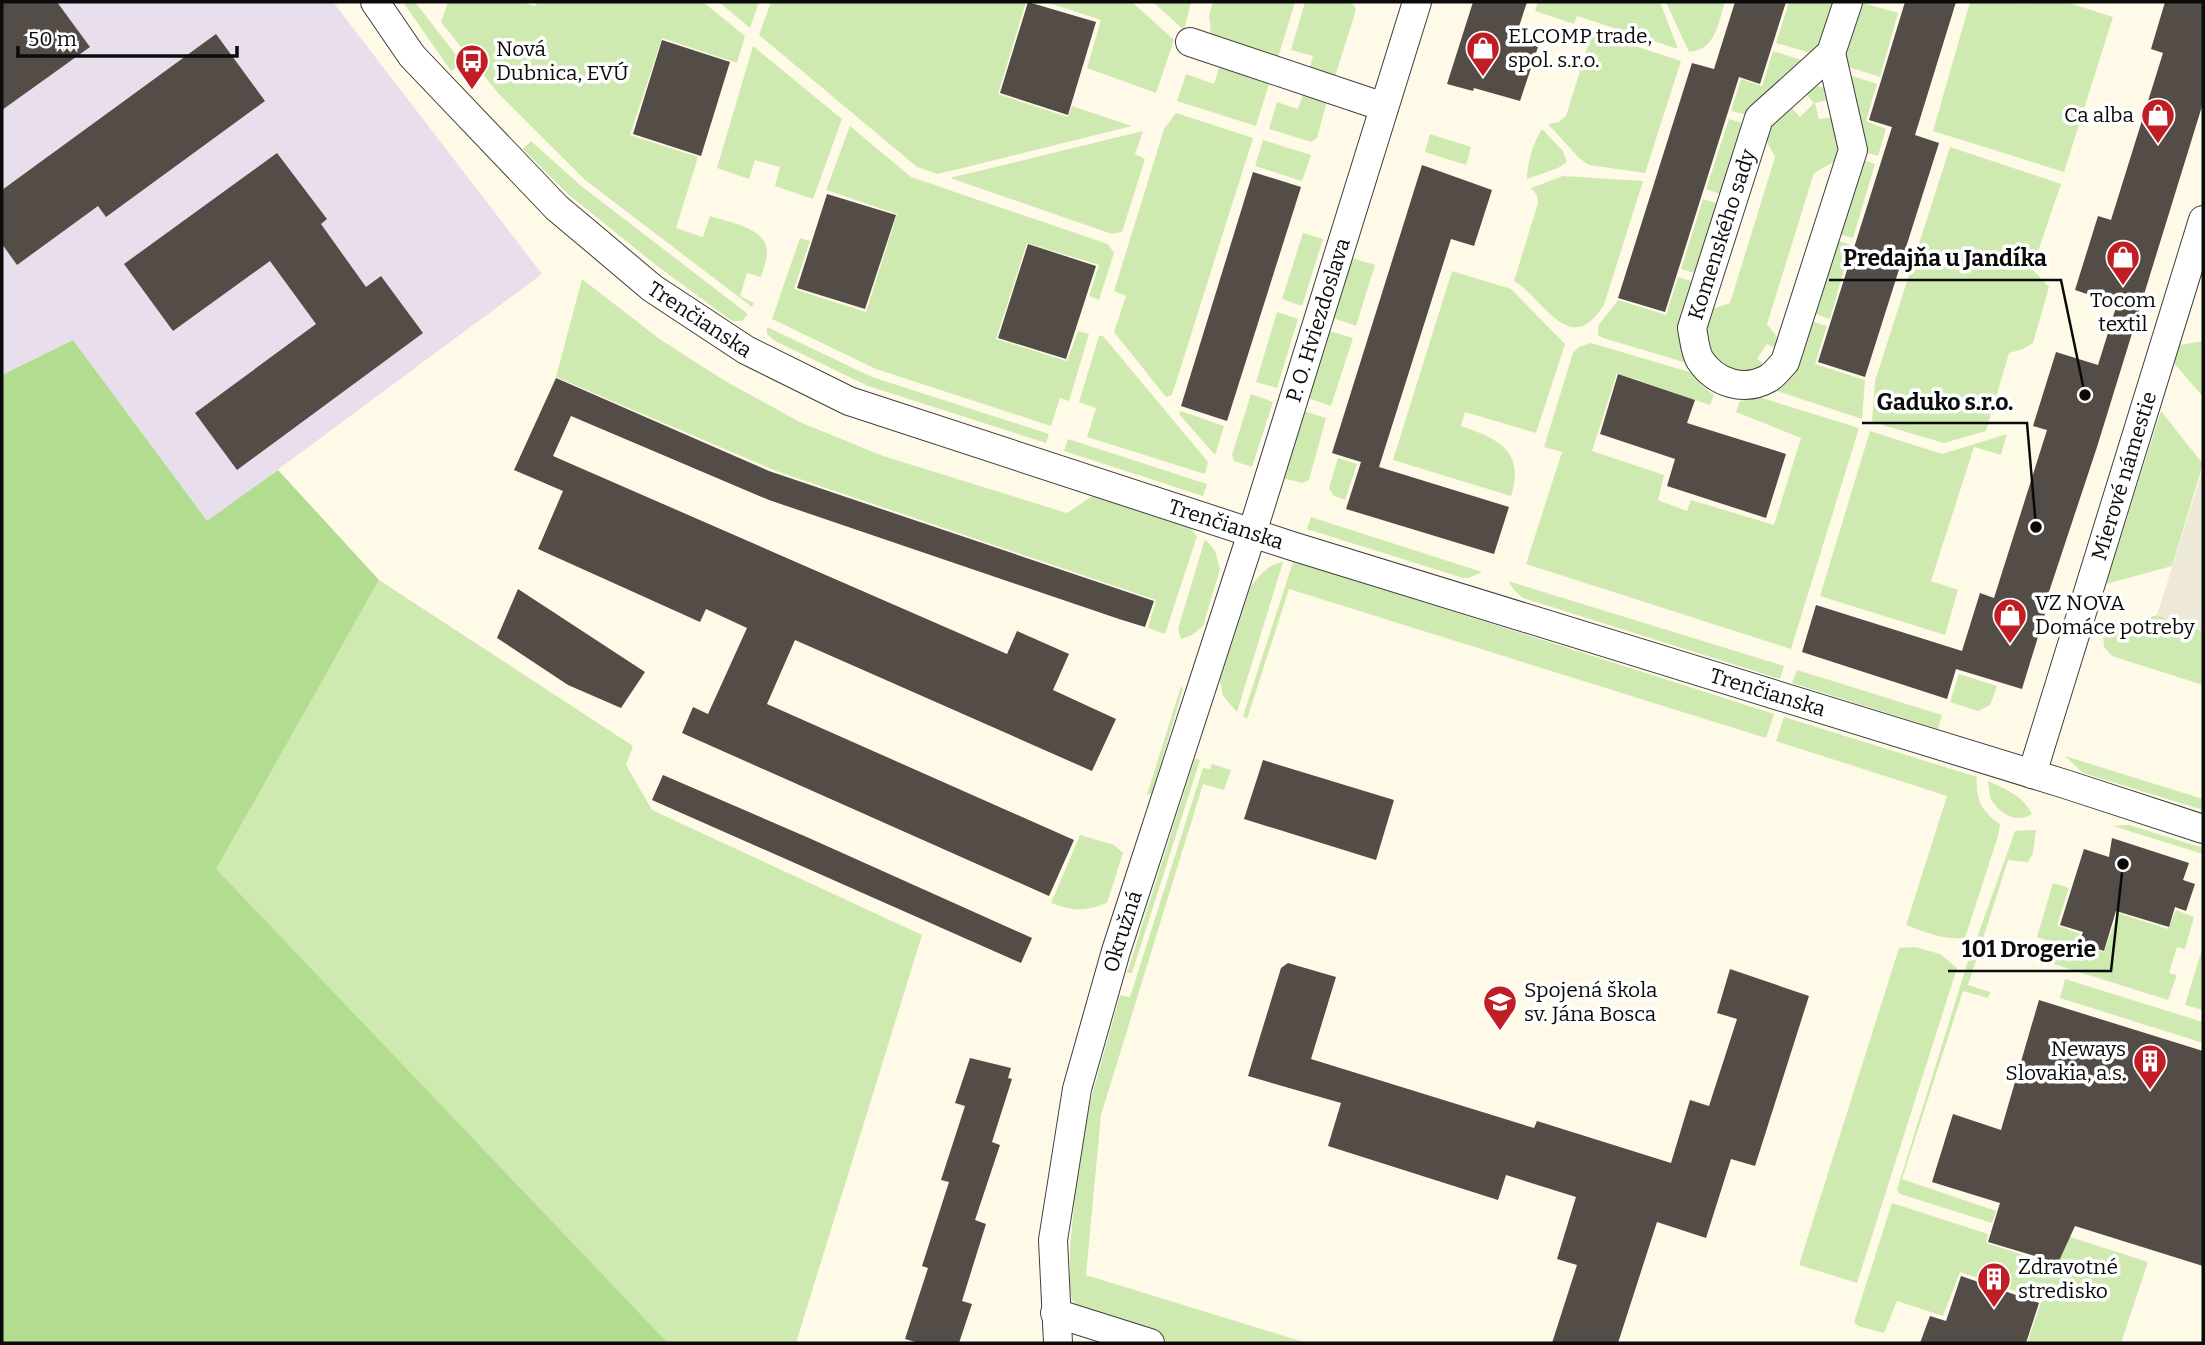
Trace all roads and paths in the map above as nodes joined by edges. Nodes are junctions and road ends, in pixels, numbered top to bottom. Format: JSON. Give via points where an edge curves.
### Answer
{"nodes":[{"id":1,"x":375,"y":2,"type":"edge"},
{"id":2,"x":1417,"y":2,"type":"edge"},
{"id":3,"x":1847,"y":2,"type":"edge"},
{"id":4,"x":1190,"y":42,"type":"dead end"},
{"id":5,"x":1831,"y":53,"type":"junction"},
{"id":6,"x":1384,"y":107,"type":"junction"},
{"id":7,"x":2203,"y":220,"type":"edge"},
{"id":8,"x":1252,"y":533,"type":"junction"},
{"id":9,"x":2032,"y":775,"type":"junction"},
{"id":10,"x":2203,"y":829,"type":"edge"},
{"id":11,"x":1055,"y":1313,"type":"junction"},
{"id":12,"x":1058,"y":1343,"type":"edge"},
{"id":13,"x":1150,"y":1343,"type":"edge"}],
"edges":[{"from":1,"to":8,"type":"street","name":"Trenčianska","via":[[412,56],[556,208],[652,288],[746,350],[849,401]]},
{"from":2,"to":6,"type":"street","name":"P. O. Hviezdoslava"},
{"from":3,"to":5,"type":"street"},
{"from":4,"to":6,"type":"street"},
{"from":5,"to":5,"type":"street","name":"Komenského sady","via":[[1759,118],[1692,328],[1699,359],[1715,376],[1730,383],[1749,386],[1772,377],[1785,362],[1853,150]]},
{"from":6,"to":8,"type":"street","name":"P. O. Hviezdoslava"},
{"from":7,"to":9,"type":"street","name":"Mierové námestie"},
{"from":8,"to":9,"type":"street","name":"Trenčianska"},
{"from":8,"to":11,"type":"street","name":"Okružná","via":[[1116,951],[1077,1089],[1053,1240]]},
{"from":9,"to":10,"type":"street","name":"Trenčianska"},
{"from":11,"to":12,"type":"street","name":"Okružná"},
{"from":11,"to":13,"type":"street"}]}
